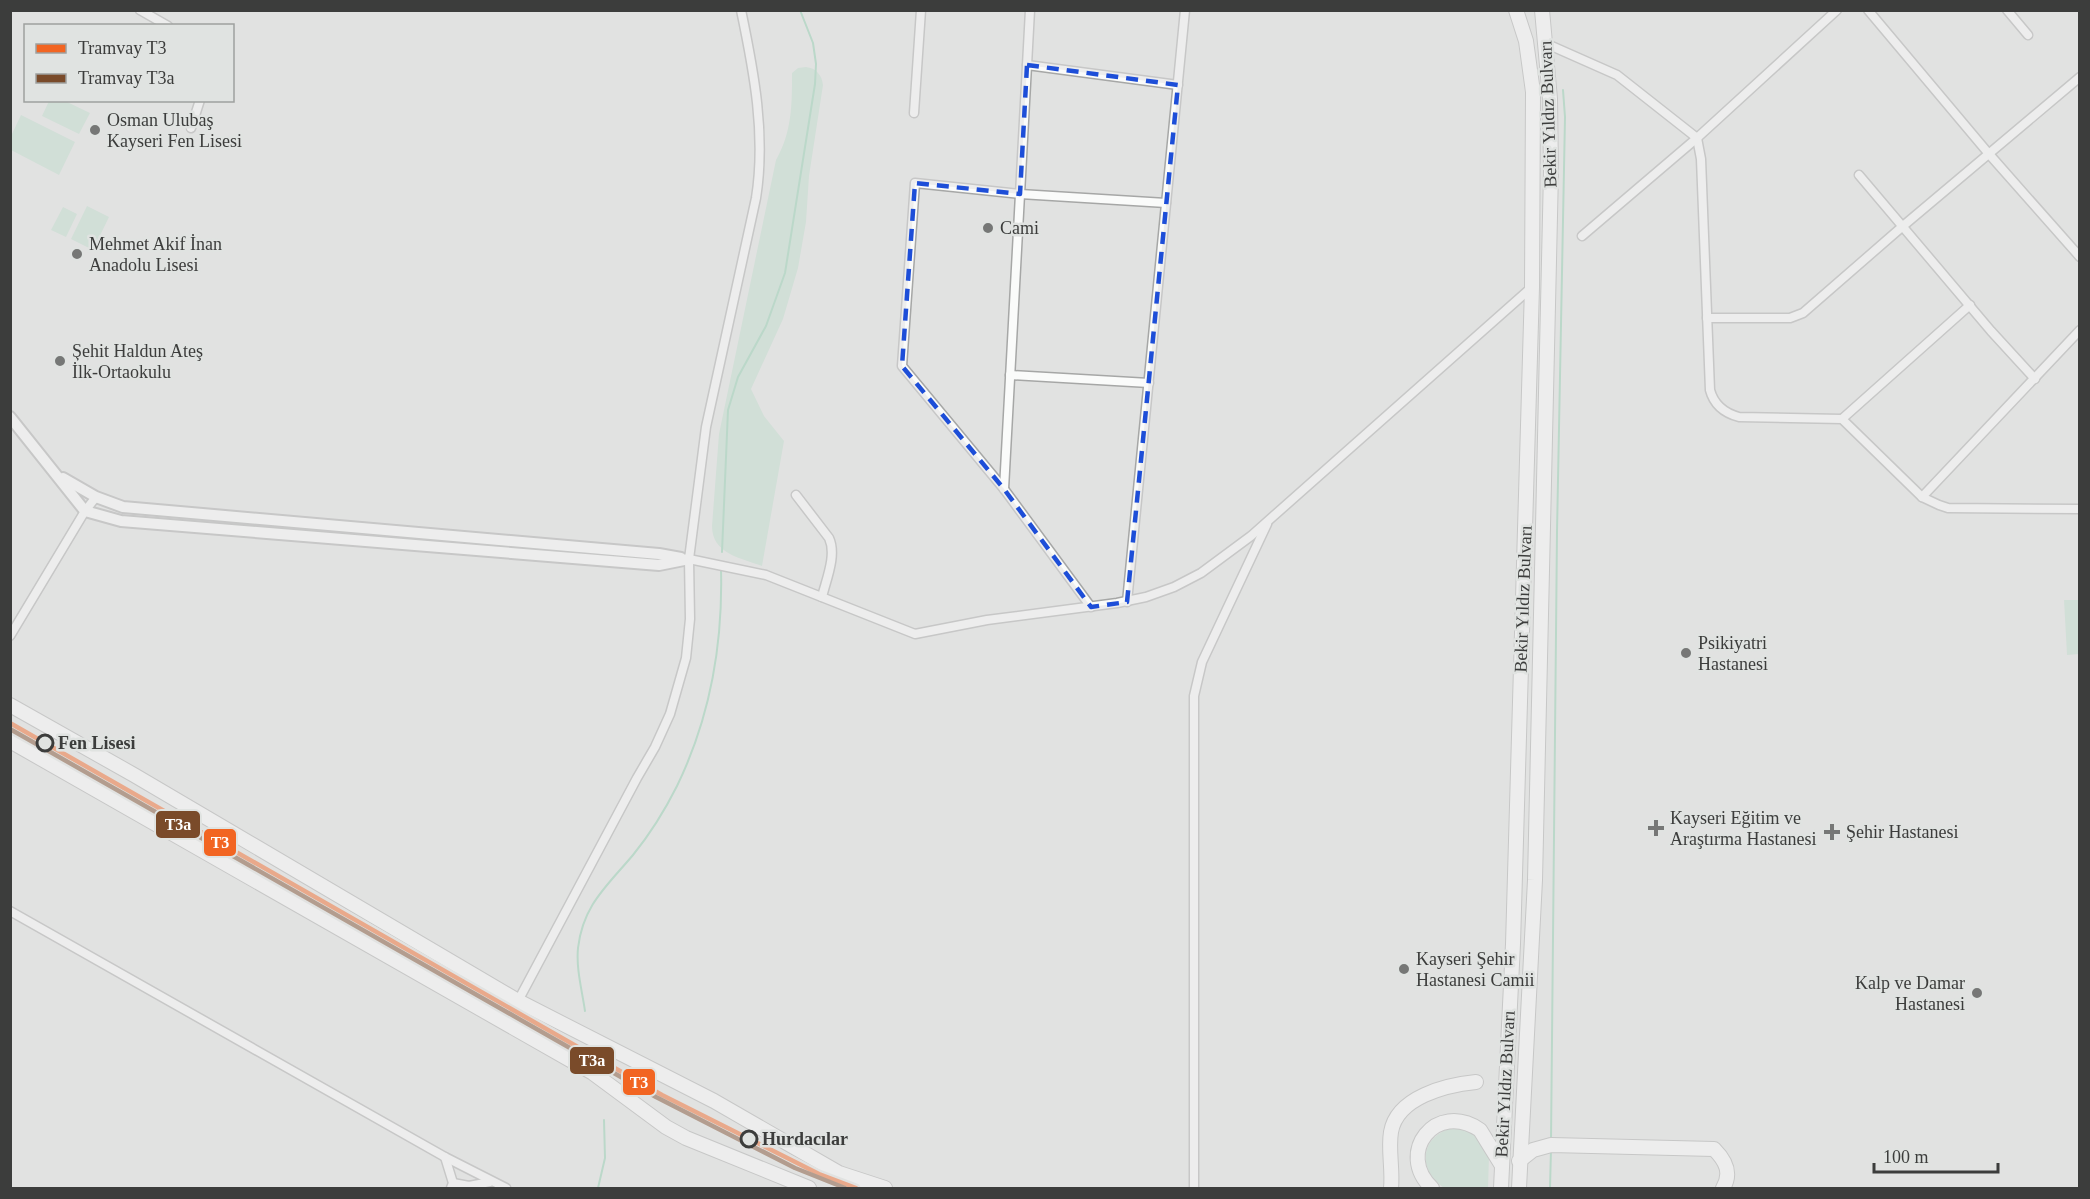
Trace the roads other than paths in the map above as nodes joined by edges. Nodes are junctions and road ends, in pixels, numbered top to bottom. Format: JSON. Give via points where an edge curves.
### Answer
{"nodes":[{"id":1,"x":140,"y":10,"type":"edge"},
{"id":2,"x":741,"y":10,"type":"edge"},
{"id":3,"x":921,"y":10,"type":"edge"},
{"id":4,"x":1030,"y":10,"type":"edge"},
{"id":5,"x":1185,"y":10,"type":"edge"},
{"id":6,"x":1516,"y":10,"type":"edge"},
{"id":7,"x":1542,"y":10,"type":"edge"},
{"id":8,"x":1837,"y":10,"type":"edge"},
{"id":9,"x":1868,"y":10,"type":"edge"},
{"id":10,"x":2007,"y":10,"type":"edge"},
{"id":11,"x":164,"y":24,"type":"edge"},
{"id":12,"x":2028,"y":35,"type":"dead end"},
{"id":13,"x":1546,"y":44,"type":"junction"},
{"id":14,"x":1027,"y":65,"type":"junction"},
{"id":15,"x":2079,"y":78,"type":"edge"},
{"id":16,"x":1178,"y":85,"type":"junction"},
{"id":17,"x":199,"y":102,"type":"edge"},
{"id":18,"x":914,"y":113,"type":"dead end"},
{"id":19,"x":191,"y":128,"type":"dead end"},
{"id":20,"x":1697,"y":138,"type":"junction"},
{"id":21,"x":1989,"y":154,"type":"junction"},
{"id":22,"x":1859,"y":175,"type":"dead end"},
{"id":23,"x":1020,"y":194,"type":"junction"},
{"id":24,"x":1166,"y":203,"type":"junction"},
{"id":25,"x":1903,"y":226,"type":"junction"},
{"id":26,"x":1582,"y":236,"type":"dead end"},
{"id":27,"x":2079,"y":257,"type":"edge"},
{"id":28,"x":1532,"y":287,"type":"junction"},
{"id":29,"x":1970,"y":305,"type":"junction"},
{"id":30,"x":1707,"y":318,"type":"junction"},
{"id":31,"x":2079,"y":330,"type":"edge"},
{"id":32,"x":1010,"y":375,"type":"junction"},
{"id":33,"x":2035,"y":379,"type":"junction"},
{"id":34,"x":1149,"y":383,"type":"junction"},
{"id":35,"x":10,"y":417,"type":"edge"},
{"id":36,"x":1842,"y":419,"type":"junction"},
{"id":37,"x":58,"y":475,"type":"junction"},
{"id":38,"x":1004,"y":489,"type":"junction"},
{"id":39,"x":796,"y":495,"type":"dead end"},
{"id":40,"x":96,"y":497,"type":"junction"},
{"id":41,"x":1922,"y":497,"type":"junction"},
{"id":42,"x":2079,"y":509,"type":"edge"},
{"id":43,"x":85,"y":511,"type":"junction"},
{"id":44,"x":1268,"y":521,"type":"junction"},
{"id":45,"x":689,"y":559,"type":"junction"},
{"id":46,"x":822,"y":597,"type":"junction"},
{"id":47,"x":1127,"y":602,"type":"junction"},
{"id":48,"x":1091,"y":607,"type":"junction"},
{"id":49,"x":10,"y":636,"type":"edge"},
{"id":50,"x":10,"y":705,"type":"edge"},
{"id":51,"x":10,"y":741,"type":"edge"},
{"id":52,"x":10,"y":911,"type":"edge"},
{"id":53,"x":518,"y":1001,"type":"junction"},
{"id":54,"x":1476,"y":1082,"type":"dead end"},
{"id":55,"x":445,"y":1157,"type":"junction"},
{"id":56,"x":1519,"y":1161,"type":"junction"},
{"id":57,"x":1501,"y":1164,"type":"junction"},
{"id":58,"x":490,"y":1182,"type":"junction"},
{"id":59,"x":1392,"y":1182,"type":"edge"},
{"id":60,"x":452,"y":1186,"type":"edge"},
{"id":61,"x":506,"y":1188,"type":"edge"},
{"id":62,"x":809,"y":1188,"type":"edge"},
{"id":63,"x":885,"y":1188,"type":"edge"},
{"id":64,"x":1194,"y":1188,"type":"edge"},
{"id":65,"x":1398,"y":1188,"type":"edge"},
{"id":66,"x":1432,"y":1188,"type":"edge"},
{"id":67,"x":1501,"y":1188,"type":"edge"},
{"id":68,"x":1519,"y":1188,"type":"edge"},
{"id":69,"x":1723,"y":1188,"type":"edge"}],
"edges":[{"from":1,"to":11,"type":"street"},
{"from":2,"to":45,"type":"street","via":[[758,112],[760,164],[706,427]]},
{"from":3,"to":18,"type":"street"},
{"from":4,"to":14,"type":"street"},
{"from":5,"to":16,"type":"street"},
{"from":6,"to":28,"type":"main road","name":"Bekir Yıldız Bulvarı","via":[[1528,50],[1533,92]]},
{"from":7,"to":13,"type":"main road","name":"Bekir Yıldız Bulvarı"},
{"from":8,"to":20,"type":"street"},
{"from":9,"to":21,"type":"street"},
{"from":10,"to":12,"type":"street"},
{"from":13,"to":20,"type":"street","via":[[1617,75]]},
{"from":13,"to":56,"type":"main road","name":"Bekir Yıldız Bulvarı","via":[[1551,172],[1535,880]]},
{"from":14,"to":16,"type":"street"},
{"from":14,"to":23,"type":"street"},
{"from":15,"to":21,"type":"street"},
{"from":16,"to":24,"type":"street"},
{"from":17,"to":19,"type":"street"},
{"from":20,"to":26,"type":"street"},
{"from":20,"to":30,"type":"street"},
{"from":21,"to":25,"type":"street"},
{"from":21,"to":27,"type":"street"},
{"from":22,"to":25,"type":"street"},
{"from":23,"to":24,"type":"street"},
{"from":23,"to":32,"type":"street"},
{"from":23,"to":38,"type":"street","via":[[915,183],[902,366]]},
{"from":24,"to":34,"type":"street"},
{"from":25,"to":29,"type":"street"},
{"from":25,"to":30,"type":"street","via":[[1798,316]]},
{"from":28,"to":44,"type":"street"},
{"from":28,"to":57,"type":"main road","name":"Bekir Yıldız Bulvarı","via":[[1513,944]]},
{"from":29,"to":33,"type":"street"},
{"from":29,"to":36,"type":"street"},
{"from":30,"to":36,"type":"street","via":[[1710,390],[1724,411],[1739,417]]},
{"from":31,"to":33,"type":"street"},
{"from":32,"to":34,"type":"street"},
{"from":32,"to":38,"type":"street"},
{"from":33,"to":41,"type":"street"},
{"from":34,"to":47,"type":"street"},
{"from":35,"to":37,"type":"street"},
{"from":36,"to":41,"type":"street"},
{"from":37,"to":40,"type":"street"},
{"from":37,"to":43,"type":"street"},
{"from":38,"to":48,"type":"street"},
{"from":39,"to":46,"type":"street","via":[[832,546]]},
{"from":40,"to":43,"type":"street"},
{"from":40,"to":45,"type":"street","via":[[123,507]]},
{"from":41,"to":42,"type":"street","via":[[1948,508]]},
{"from":43,"to":45,"type":"street","via":[[121,521],[659,565]]},
{"from":43,"to":49,"type":"street"},
{"from":44,"to":47,"type":"street","via":[[1201,573]]},
{"from":44,"to":64,"type":"street","via":[[1202,662],[1194,696]]},
{"from":45,"to":46,"type":"street","via":[[766,575]]},
{"from":45,"to":53,"type":"street","via":[[689,639],[670,714]]},
{"from":46,"to":48,"type":"street","via":[[915,633]]},
{"from":47,"to":48,"type":"street"},
{"from":50,"to":53,"type":"main road"},
{"from":51,"to":62,"type":"main road","via":[[593,1073],[666,1127]]},
{"from":52,"to":55,"type":"street"},
{"from":53,"to":63,"type":"main road","via":[[714,1101],[839,1173]]},
{"from":54,"to":59,"type":"main road","via":[[1435,1091],[1402,1110],[1392,1129]]},
{"from":55,"to":58,"type":"street"},
{"from":55,"to":60,"type":"street"},
{"from":56,"to":68,"type":"main road","name":"Bekir Yıldız Bulvarı"},
{"from":56,"to":69,"type":"main road","via":[[1533,1150],[1551,1146],[1714,1149],[1726,1162],[1727,1181]]},
{"from":57,"to":66,"type":"main road","via":[[1480,1130],[1458,1121],[1440,1123],[1426,1133],[1418,1153],[1420,1171]]},
{"from":57,"to":67,"type":"main road","name":"Bekir Yıldız Bulvarı"},
{"from":58,"to":60,"type":"street"},
{"from":58,"to":61,"type":"street"},
{"from":59,"to":65,"type":"main road"}]}
